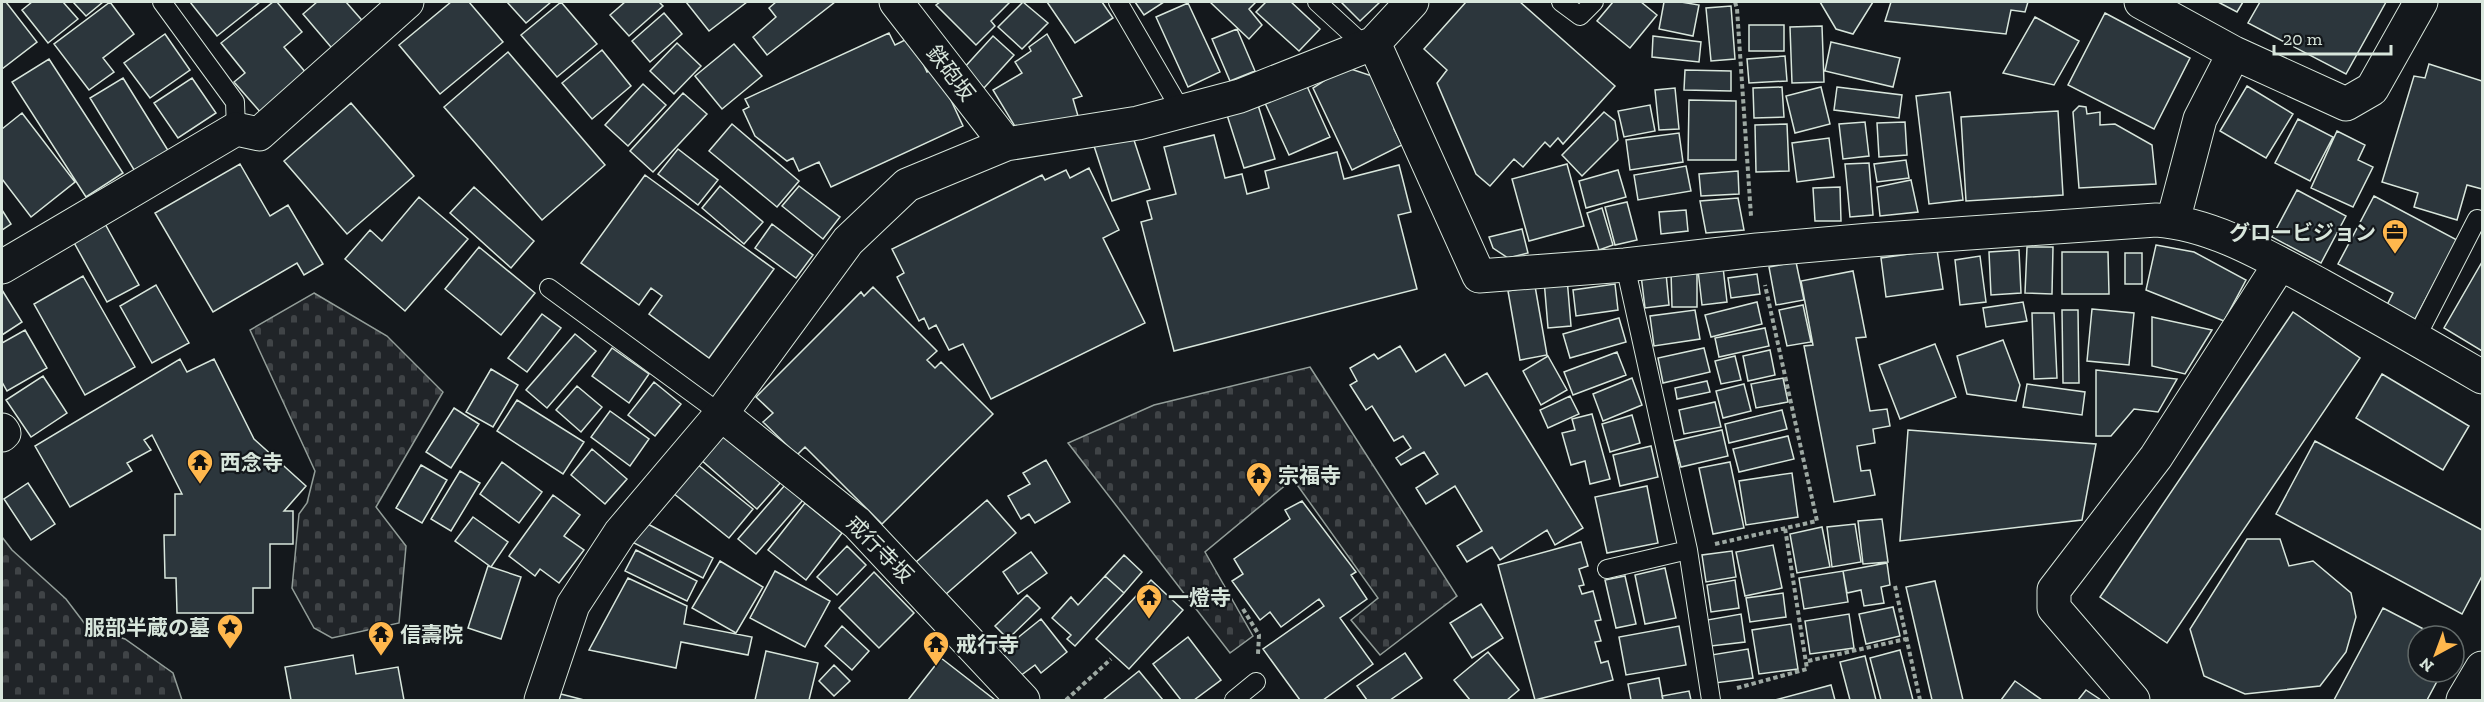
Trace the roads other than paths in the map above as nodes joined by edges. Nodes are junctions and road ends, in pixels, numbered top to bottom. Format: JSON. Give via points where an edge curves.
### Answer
{"nodes":[{"id":1,"x":162,"y":2,"type":"edge"},
{"id":2,"x":407,"y":2,"type":"edge"},
{"id":3,"x":896,"y":2,"type":"edge"},
{"id":4,"x":1118,"y":2,"type":"edge"},
{"id":5,"x":1317,"y":2,"type":"edge"},
{"id":6,"x":1412,"y":2,"type":"edge"},
{"id":7,"x":1561,"y":2,"type":"edge"},
{"id":8,"x":1594,"y":2,"type":"edge"},
{"id":9,"x":2141,"y":2,"type":"edge"},
{"id":10,"x":2421,"y":2,"type":"edge"},
{"id":11,"x":1370,"y":44,"type":"junction"},
{"id":12,"x":2234,"y":52,"type":"junction"},
{"id":13,"x":1182,"y":112,"type":"junction"},
{"id":14,"x":236,"y":129,"type":"junction"},
{"id":15,"x":1006,"y":144,"type":"junction"},
{"id":16,"x":2173,"y":221,"type":"junction"},
{"id":17,"x":2482,"y":222,"type":"edge"},
{"id":18,"x":2280,"y":264,"type":"junction"},
{"id":19,"x":1625,"y":265,"type":"junction"},
{"id":20,"x":2,"y":267,"type":"edge"},
{"id":21,"x":549,"y":288,"type":"dead end"},
{"id":22,"x":2416,"y":338,"type":"junction"},
{"id":23,"x":2482,"y":377,"type":"edge"},
{"id":24,"x":721,"y":414,"type":"junction"},
{"id":25,"x":2,"y":430,"type":"edge"},
{"id":26,"x":2,"y":435,"type":"edge"},
{"id":27,"x":1688,"y":550,"type":"junction"},
{"id":28,"x":1607,"y":568,"type":"dead end"},
{"id":29,"x":2482,"y":668,"type":"edge"},
{"id":30,"x":1257,"y":682,"type":"road end"},
{"id":31,"x":1710,"y":698,"type":"edge"},
{"id":32,"x":541,"y":700,"type":"edge"},
{"id":33,"x":1023,"y":700,"type":"edge"},
{"id":34,"x":1234,"y":700,"type":"edge"},
{"id":35,"x":2133,"y":700,"type":"edge"},
{"id":36,"x":2463,"y":700,"type":"edge"}],
"edges":[{"from":1,"to":14,"type":"lane","via":[[235,102]]},
{"from":2,"to":14,"type":"street","via":[[259,134]]},
{"from":3,"to":15,"type":"street","name":"鉄砲坂"},
{"from":4,"to":13,"type":"lane"},
{"from":5,"to":11,"type":"lane"},
{"from":6,"to":11,"type":"street"},
{"from":7,"to":8,"type":"lane","via":[[1580,16]]},
{"from":9,"to":12,"type":"street"},
{"from":10,"to":12,"type":"street","via":[[2372,89],[2346,104]]},
{"from":11,"to":13,"type":"street","via":[[1240,96]]},
{"from":11,"to":19,"type":"street","via":[[1479,276]]},
{"from":12,"to":16,"type":"street","via":[[2200,119]]},
{"from":13,"to":15,"type":"street"},
{"from":14,"to":20,"type":"street"},
{"from":15,"to":24,"type":"street","via":[[907,185],[848,241]]},
{"from":16,"to":18,"type":"street","via":[[2231,239]]},
{"from":16,"to":19,"type":"street","via":[[1757,250]]},
{"from":17,"to":22,"type":"lane","via":[[2477,219]]},
{"from":18,"to":22,"type":"street"},
{"from":18,"to":35,"type":"street","via":[[2156,457],[2054,590],[2054,608]]},
{"from":19,"to":27,"type":"lane"},
{"from":21,"to":24,"type":"lane"},
{"from":22,"to":23,"type":"street"},
{"from":24,"to":32,"type":"street","via":[[620,533],[573,605]]},
{"from":24,"to":33,"type":"street","name":"戒行寺坂","via":[[857,523]]},
{"from":25,"to":26,"type":"street"},
{"from":27,"to":28,"type":"lane"},
{"from":27,"to":31,"type":"lane"},
{"from":29,"to":36,"type":"street"},
{"from":30,"to":34,"type":"lane"}]}
